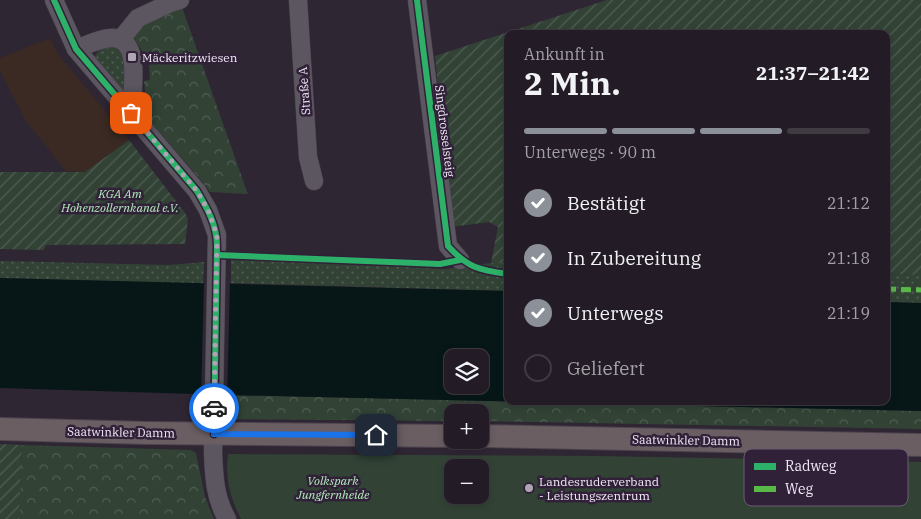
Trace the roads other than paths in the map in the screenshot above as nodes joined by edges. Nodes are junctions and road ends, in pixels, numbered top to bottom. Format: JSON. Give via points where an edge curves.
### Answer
{"nodes":[{"id":1,"x":54,"y":0,"type":"edge"},
{"id":2,"x":180,"y":0,"type":"edge"},
{"id":3,"x":298,"y":0,"type":"edge"},
{"id":4,"x":418,"y":0,"type":"edge"},
{"id":5,"x":121,"y":39,"type":"junction"},
{"id":6,"x":76,"y":49,"type":"junction"},
{"id":7,"x":131,"y":113,"type":"junction"},
{"id":8,"x":314,"y":181,"type":"dead end"},
{"id":9,"x":460,"y":260,"type":"dead end"},
{"id":10,"x":214,"y":426,"type":"junction"},
{"id":11,"x":0,"y":429,"type":"edge"},
{"id":12,"x":444,"y":436,"type":"edge"},
{"id":13,"x":489,"y":436,"type":"edge"},
{"id":14,"x":921,"y":445,"type":"edge"},
{"id":15,"x":227,"y":519,"type":"edge"}],
"edges":[{"from":1,"to":6,"type":"street"},
{"from":2,"to":5,"type":"street","via":[[138,18]]},
{"from":3,"to":8,"type":"street","name":"Straße A","via":[[308,157]]},
{"from":4,"to":9,"type":"street","name":"Singdrosselsteig","via":[[448,246]]},
{"from":5,"to":6,"type":"street","via":[[99,40]]},
{"from":5,"to":7,"type":"street","via":[[127,44],[132,57]]},
{"from":6,"to":7,"type":"street"},
{"from":7,"to":10,"type":"street","via":[[197,191],[217,235]]},
{"from":10,"to":11,"type":"main road","name":"Saatwinkler Damm"},
{"from":10,"to":12,"type":"main road","name":"Saatwinkler Damm"},
{"from":10,"to":15,"type":"street","via":[[214,482],[220,507]]},
{"from":13,"to":14,"type":"main road","name":"Saatwinkler Damm"}]}
